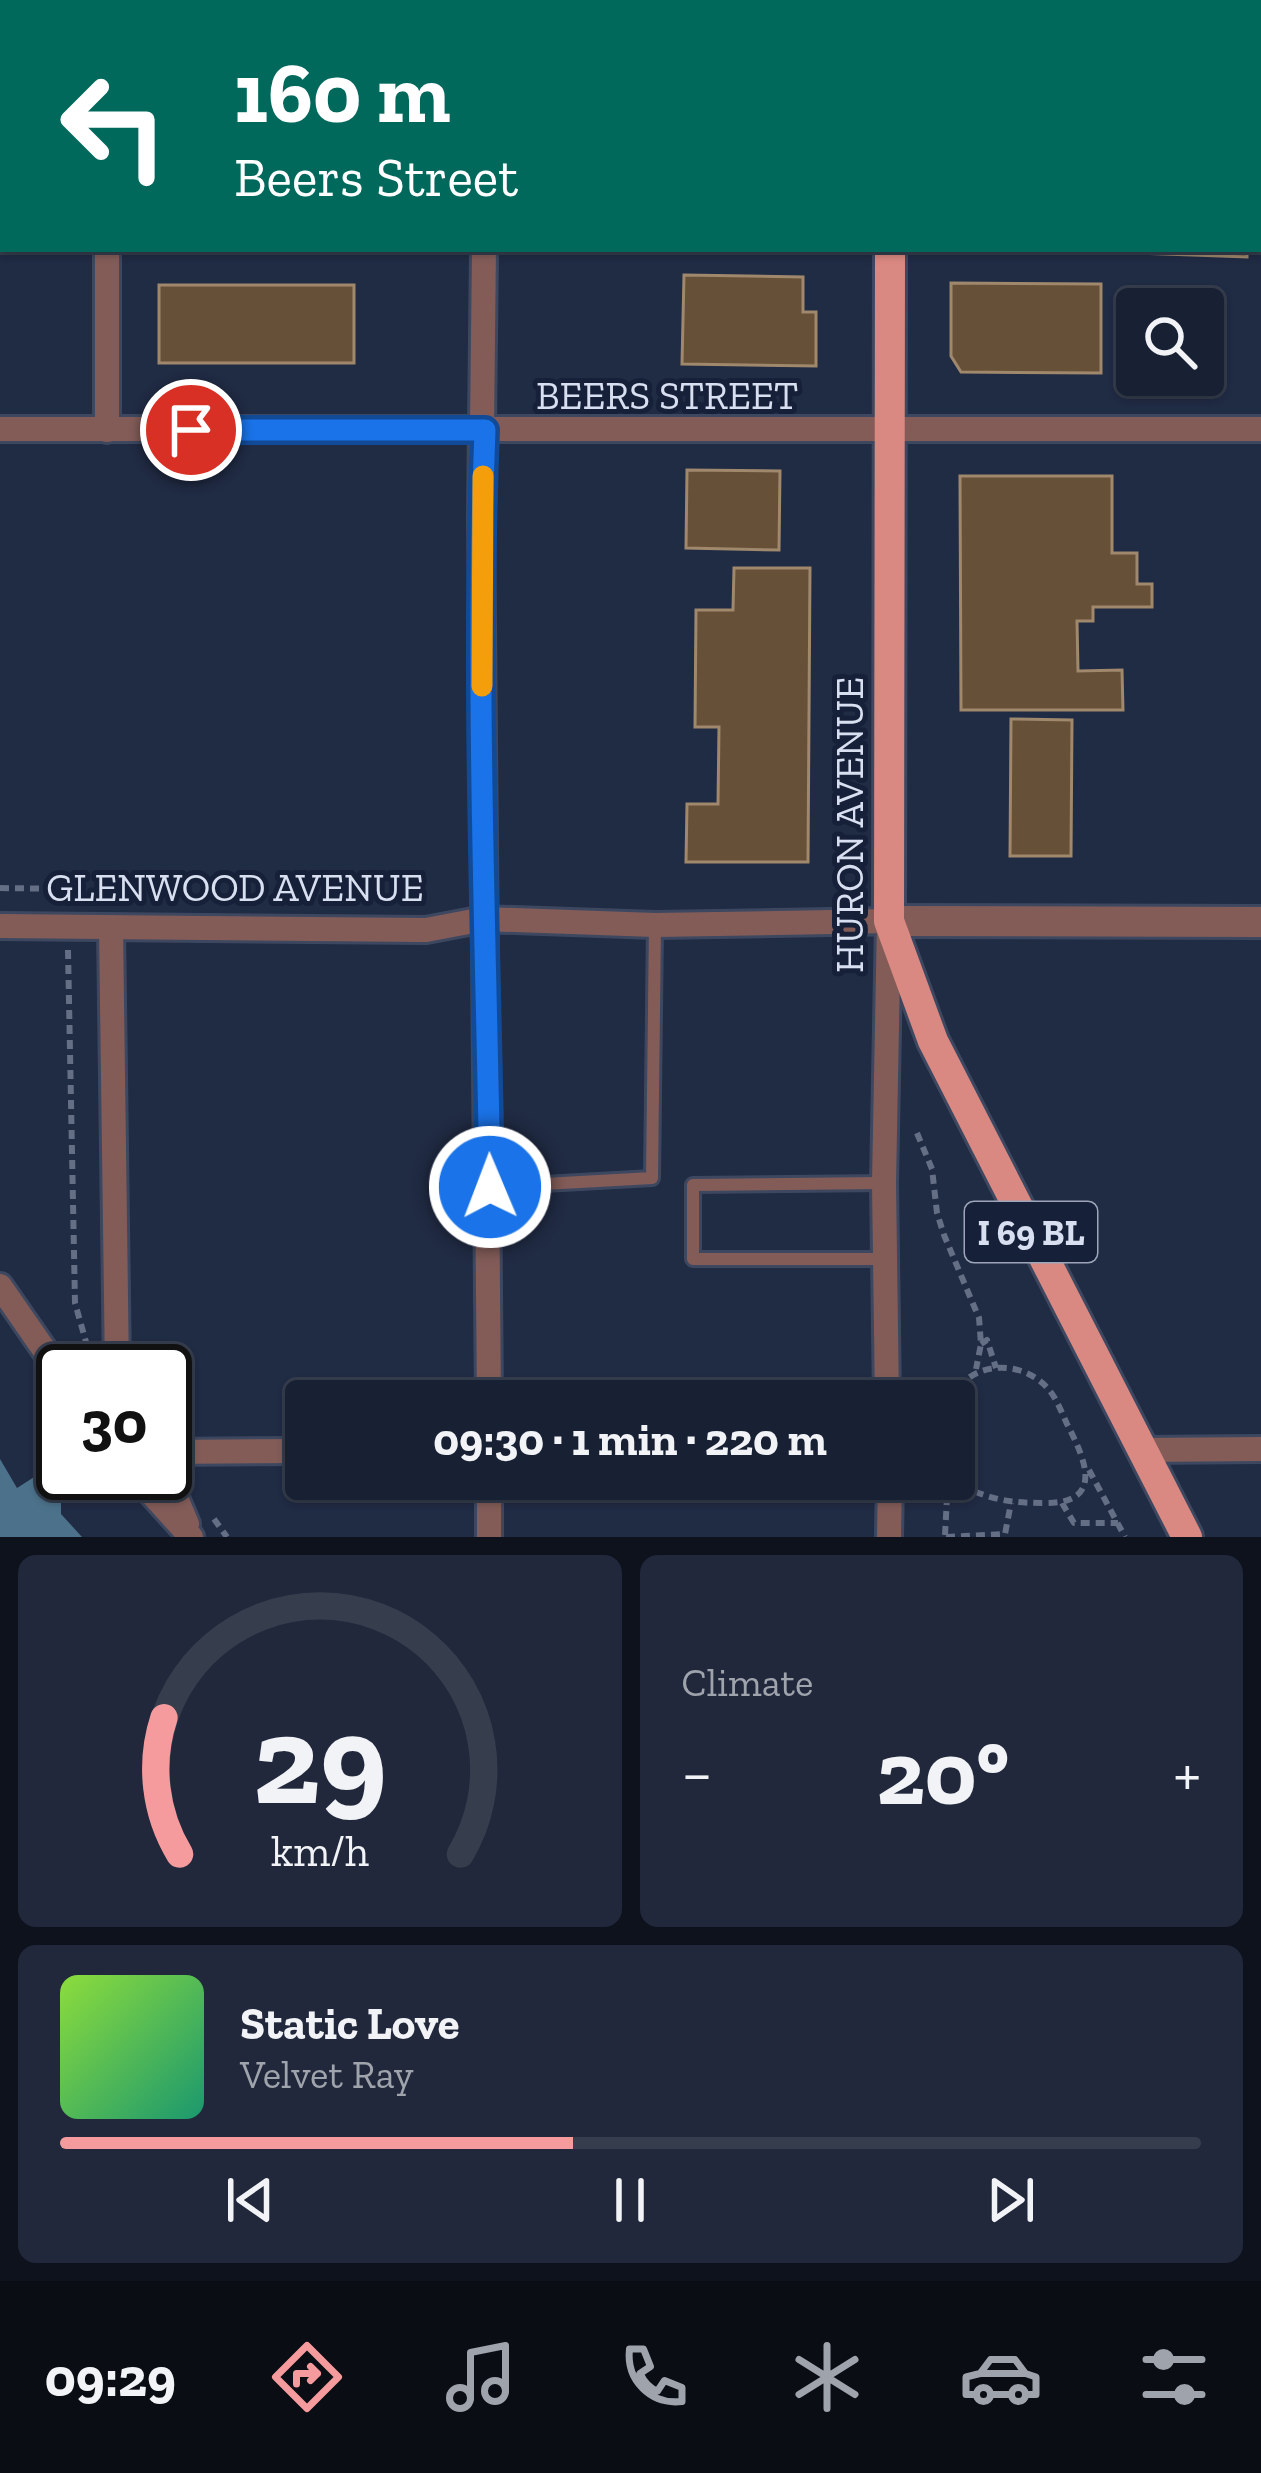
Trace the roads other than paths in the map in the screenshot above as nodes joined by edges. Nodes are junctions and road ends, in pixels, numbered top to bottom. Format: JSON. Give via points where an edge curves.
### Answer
{"nodes":[{"id":1,"x":107,"y":252,"type":"edge"},
{"id":2,"x":484,"y":252,"type":"edge"},
{"id":3,"x":890,"y":252,"type":"edge"},
{"id":4,"x":0,"y":429,"type":"edge"},
{"id":5,"x":1261,"y":429,"type":"edge"},
{"id":6,"x":107,"y":430,"type":"junction"},
{"id":7,"x":485,"y":430,"type":"junction"},
{"id":8,"x":890,"y":431,"type":"junction"},
{"id":9,"x":484,"y":919,"type":"junction"},
{"id":10,"x":889,"y":921,"type":"junction"},
{"id":11,"x":1261,"y":922,"type":"edge"},
{"id":12,"x":655,"y":925,"type":"junction"},
{"id":13,"x":0,"y":926,"type":"edge"},
{"id":14,"x":110,"y":928,"type":"junction"},
{"id":15,"x":884,"y":1183,"type":"junction"},
{"id":16,"x":490,"y":1187,"type":"junction"},
{"id":17,"x":884,"y":1259,"type":"junction"},
{"id":18,"x":0,"y":1286,"type":"edge"},
{"id":19,"x":40,"y":1344,"type":"edge"},
{"id":20,"x":117,"y":1344,"type":"edge"},
{"id":21,"x":489,"y":1380,"type":"edge"},
{"id":22,"x":887,"y":1380,"type":"edge"},
{"id":23,"x":1261,"y":1449,"type":"edge"},
{"id":24,"x":1142,"y":1450,"type":"junction"},
{"id":25,"x":285,"y":1451,"type":"edge"},
{"id":26,"x":192,"y":1452,"type":"edge"},
{"id":27,"x":158,"y":1500,"type":"edge"},
{"id":28,"x":177,"y":1500,"type":"edge"},
{"id":29,"x":489,"y":1500,"type":"edge"},
{"id":30,"x":890,"y":1500,"type":"edge"},
{"id":31,"x":192,"y":1537,"type":"edge"},
{"id":32,"x":489,"y":1537,"type":"edge"},
{"id":33,"x":889,"y":1537,"type":"edge"},
{"id":34,"x":1186,"y":1537,"type":"edge"}],
"edges":[{"from":1,"to":6,"type":"street"},
{"from":2,"to":7,"type":"street"},
{"from":3,"to":8,"type":"main road","name":"HURON AVENUE","number":"I 69 BL"},
{"from":4,"to":6,"type":"street","name":"BEERS STREET"},
{"from":5,"to":8,"type":"street","name":"BEERS STREET"},
{"from":6,"to":7,"type":"street","name":"BEERS STREET"},
{"from":7,"to":8,"type":"street","name":"BEERS STREET"},
{"from":7,"to":9,"type":"street"},
{"from":8,"to":10,"type":"main road","name":"HURON AVENUE","number":"I 69 BL"},
{"from":9,"to":12,"type":"street","name":"GLENWOOD AVENUE"},
{"from":9,"to":14,"type":"street","name":"GLENWOOD AVENUE","via":[[426,930]]},
{"from":9,"to":16,"type":"street"},
{"from":10,"to":11,"type":"street","name":"GLENWOOD AVENUE"},
{"from":10,"to":12,"type":"street","name":"GLENWOOD AVENUE"},
{"from":10,"to":15,"type":"street","name":"HURON AVENUE"},
{"from":10,"to":24,"type":"main road","number":"I 69 BL","via":[[934,1041]]},
{"from":12,"to":16,"type":"lane","via":[[652,1178]]},
{"from":13,"to":14,"type":"street","name":"GLENWOOD AVENUE"},
{"from":14,"to":20,"type":"street"},
{"from":15,"to":17,"type":"street","name":"HURON AVENUE"},
{"from":15,"to":17,"type":"lane","via":[[692,1185],[693,1258]]},
{"from":16,"to":21,"type":"street"},
{"from":17,"to":22,"type":"street","name":"HURON AVENUE"},
{"from":18,"to":19,"type":"street"},
{"from":23,"to":24,"type":"street"},
{"from":24,"to":34,"type":"main road","number":"I 69 BL"},
{"from":25,"to":26,"type":"street"},
{"from":27,"to":31,"type":"street"},
{"from":28,"to":31,"type":"street"},
{"from":29,"to":32,"type":"street"},
{"from":30,"to":33,"type":"street"}]}
